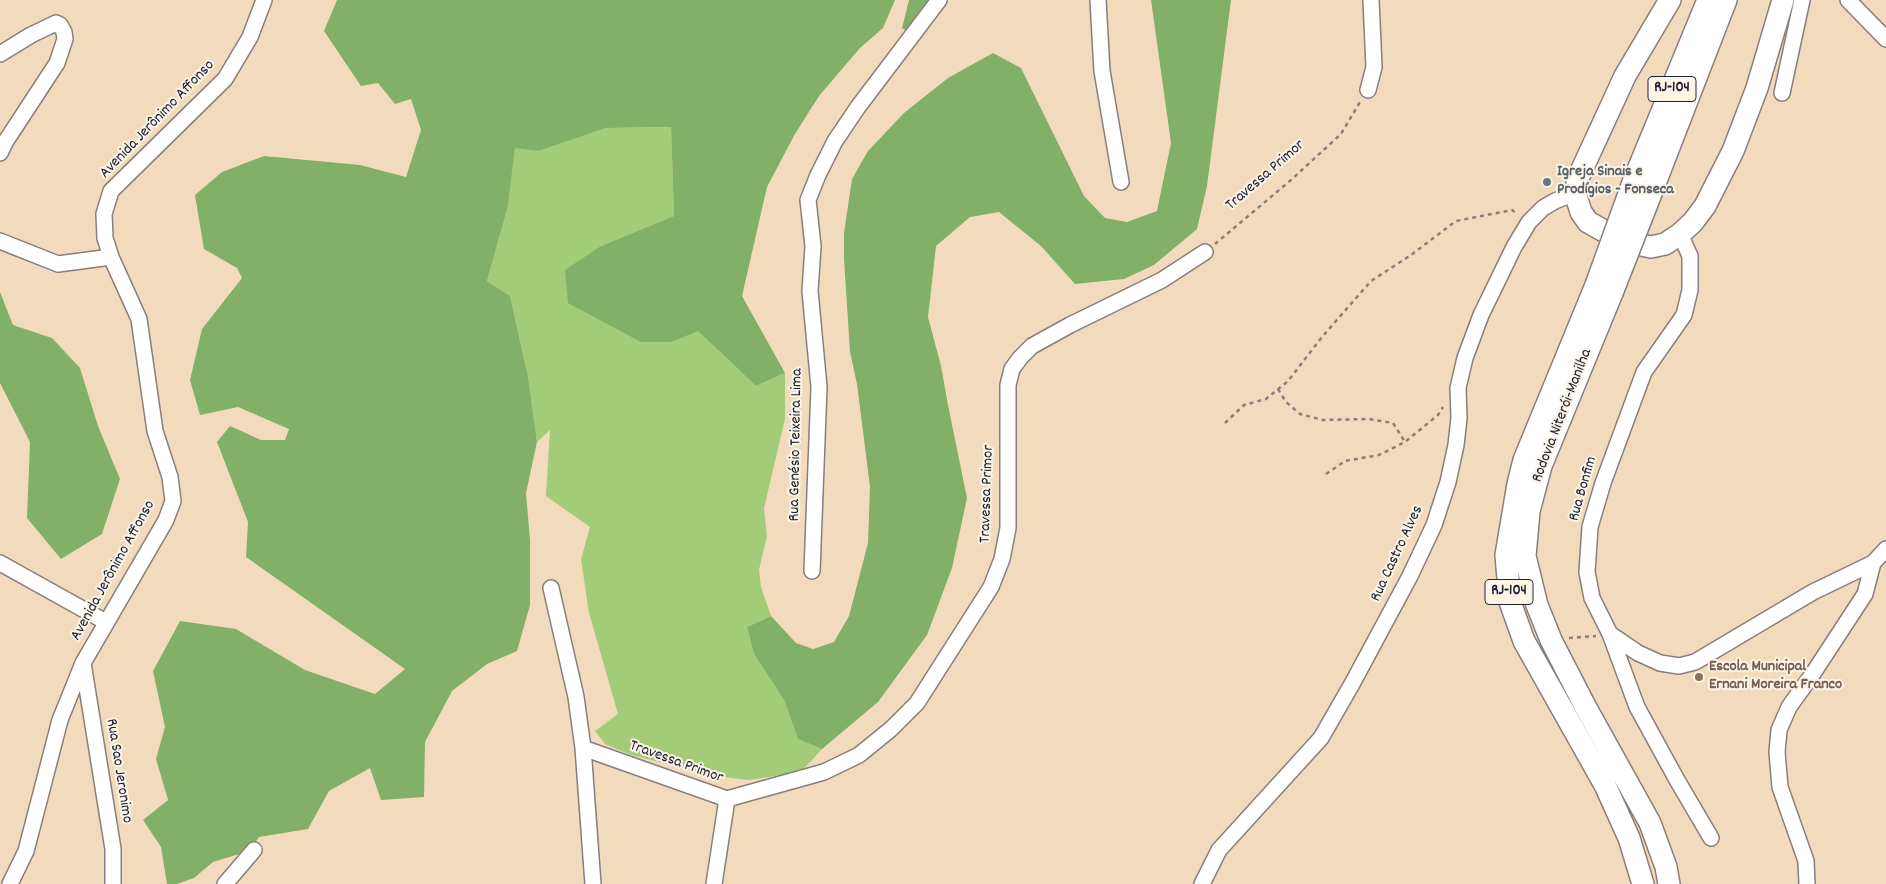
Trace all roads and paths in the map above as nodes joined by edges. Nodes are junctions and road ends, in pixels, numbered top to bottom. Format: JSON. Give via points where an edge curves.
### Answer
{"nodes":[{"id":1,"x":264,"y":0,"type":"edge"},
{"id":2,"x":939,"y":0,"type":"edge"},
{"id":3,"x":1098,"y":0,"type":"edge"},
{"id":4,"x":1372,"y":0,"type":"edge"},
{"id":5,"x":1670,"y":0,"type":"edge"},
{"id":6,"x":1708,"y":0,"type":"edge"},
{"id":7,"x":1726,"y":0,"type":"edge"},
{"id":8,"x":1783,"y":0,"type":"edge"},
{"id":9,"x":1802,"y":0,"type":"edge"},
{"id":10,"x":1848,"y":0,"type":"edge"},
{"id":11,"x":1886,"y":39,"type":"edge"},
{"id":12,"x":0,"y":54,"type":"edge"},
{"id":13,"x":1368,"y":90,"type":"joint"},
{"id":14,"x":1782,"y":93,"type":"dead end"},
{"id":15,"x":0,"y":153,"type":"edge"},
{"id":16,"x":1121,"y":182,"type":"dead end"},
{"id":17,"x":1644,"y":182,"type":"junction"},
{"id":18,"x":1575,"y":193,"type":"junction"},
{"id":19,"x":1529,"y":222,"type":"junction"},
{"id":20,"x":1680,"y":234,"type":"junction"},
{"id":21,"x":0,"y":241,"type":"edge"},
{"id":22,"x":1205,"y":252,"type":"joint"},
{"id":23,"x":111,"y":257,"type":"junction"},
{"id":24,"x":1604,"y":289,"type":"junction"},
{"id":25,"x":1458,"y":388,"type":"junction"},
{"id":26,"x":1278,"y":389,"type":"junction"},
{"id":27,"x":1224,"y":423,"type":"dead end"},
{"id":28,"x":1404,"y":442,"type":"junction"},
{"id":29,"x":1326,"y":474,"type":"dead end"},
{"id":30,"x":1886,"y":549,"type":"edge"},
{"id":31,"x":0,"y":563,"type":"edge"},
{"id":32,"x":1873,"y":563,"type":"junction"},
{"id":33,"x":812,"y":571,"type":"dead end"},
{"id":34,"x":551,"y":588,"type":"dead end"},
{"id":35,"x":106,"y":622,"type":"junction"},
{"id":36,"x":1610,"y":634,"type":"junction"},
{"id":37,"x":1551,"y":640,"type":"junction"},
{"id":38,"x":83,"y":663,"type":"junction"},
{"id":39,"x":583,"y":748,"type":"junction"},
{"id":40,"x":727,"y":799,"type":"junction"},
{"id":41,"x":1712,"y":838,"type":"dead end"},
{"id":42,"x":254,"y":850,"type":"dead end"},
{"id":43,"x":10,"y":884,"type":"edge"},
{"id":44,"x":112,"y":884,"type":"edge"},
{"id":45,"x":224,"y":884,"type":"edge"},
{"id":46,"x":593,"y":884,"type":"edge"},
{"id":47,"x":714,"y":884,"type":"edge"},
{"id":48,"x":1202,"y":884,"type":"edge"},
{"id":49,"x":1643,"y":884,"type":"edge"},
{"id":50,"x":1669,"y":884,"type":"edge"},
{"id":51,"x":1807,"y":884,"type":"edge"}],
"edges":[{"from":1,"to":23,"type":"street","name":"Avenida Jerônimo Affonso","via":[[250,36],[225,79],[111,191],[104,214],[105,238]]},
{"from":2,"to":33,"type":"street","name":"Rua Genésio Teixeira Lima","via":[[835,141],[808,200],[813,246],[810,291],[819,387]]},
{"from":3,"to":16,"type":"street","via":[[1102,71]]},
{"from":4,"to":13,"type":"street","via":[[1374,67]]},
{"from":5,"to":18,"type":"highway","via":[[1624,76],[1579,176]]},
{"from":6,"to":17,"type":"highway","name":"Rodovia Niterói-Manilha","number":"RJ-104"},
{"from":7,"to":17,"type":"highway","name":"Rodovia Niterói-Manilha","number":"RJ-104"},
{"from":8,"to":20,"type":"highway","via":[[1757,88],[1733,151],[1705,206]]},
{"from":9,"to":14,"type":"street"},
{"from":10,"to":11,"type":"street"},
{"from":12,"to":15,"type":"street","via":[[56,23],[64,32],[57,63]]},
{"from":13,"to":22,"type":"path","name":"Travessa Primor","via":[[1341,134],[1292,180]]},
{"from":17,"to":24,"type":"highway","name":"Rodovia Niterói-Manilha","number":"RJ-104","bridge":true},
{"from":18,"to":19,"type":"street","name":"Rua Castro Alves","via":[[1543,208]]},
{"from":18,"to":20,"type":"highway","via":[[1588,222],[1622,241],[1651,247],[1665,244]]},
{"from":19,"to":25,"type":"street","name":"Rua Castro Alves","via":[[1480,315]]},
{"from":19,"to":26,"type":"path","via":[[1512,210],[1456,221],[1371,281]]},
{"from":20,"to":36,"type":"street","name":"Rua Bonfim","via":[[1690,256],[1690,290],[1684,315],[1644,372],[1590,527],[1587,572],[1592,598]]},
{"from":21,"to":23,"type":"street","via":[[58,264]]},
{"from":22,"to":40,"type":"street","name":"Travessa Primor","via":[[1162,280],[1032,346],[1012,369],[1008,385],[1008,528],[1002,559],[991,587],[917,703],[859,755],[824,772]]},
{"from":23,"to":35,"type":"street","name":"Avenida Jerônimo Affonso","via":[[139,319],[155,431],[170,477],[173,501],[166,520]]},
{"from":24,"to":37,"type":"highway","name":"Rodovia Niterói-Manilha","number":"RJ-104","via":[[1541,466],[1530,511],[1525,556],[1537,605]]},
{"from":24,"to":49,"type":"highway","name":"Rodovia Niterói-Manilha","number":"RJ-104","via":[[1524,460],[1506,554],[1510,602],[1524,641],[1605,785],[1629,838]]},
{"from":25,"to":28,"type":"path","via":[[1438,415]]},
{"from":25,"to":48,"type":"street","name":"Rua Castro Alves","via":[[1459,418],[1448,482],[1434,525],[1410,576],[1321,738],[1219,850]]},
{"from":26,"to":27,"type":"path","via":[[1266,399],[1244,405]]},
{"from":26,"to":28,"type":"path","via":[[1286,402],[1300,414],[1323,420],[1369,418],[1393,423]]},
{"from":28,"to":29,"type":"path","via":[[1379,455],[1345,461]]},
{"from":30,"to":32,"type":"street"},
{"from":31,"to":35,"type":"street"},
{"from":32,"to":36,"type":"street","via":[[1813,592],[1695,662],[1679,666],[1660,663]]},
{"from":32,"to":51,"type":"street","via":[[1865,594],[1789,707],[1779,730],[1776,752],[1780,786],[1806,861]]},
{"from":34,"to":39,"type":"street","via":[[576,697]]},
{"from":35,"to":38,"type":"street","name":"Avenida Jerônimo Affonso"},
{"from":36,"to":37,"type":"path"},
{"from":36,"to":41,"type":"street","name":"Rua Bonfim","via":[[1637,706]]},
{"from":37,"to":50,"type":"highway","name":"Rodovia Niterói-Manilha","number":"RJ-104","via":[[1650,823]]},
{"from":38,"to":43,"type":"street","name":"Avenida Jerônimo Affonso","via":[[60,720],[26,852]]},
{"from":38,"to":44,"type":"street","name":"Rua Sao Jeronimo","via":[[113,849]]},
{"from":39,"to":40,"type":"street","name":"Travessa Primor"},
{"from":39,"to":46,"type":"street"},
{"from":40,"to":47,"type":"street"},
{"from":42,"to":45,"type":"street"}]}
